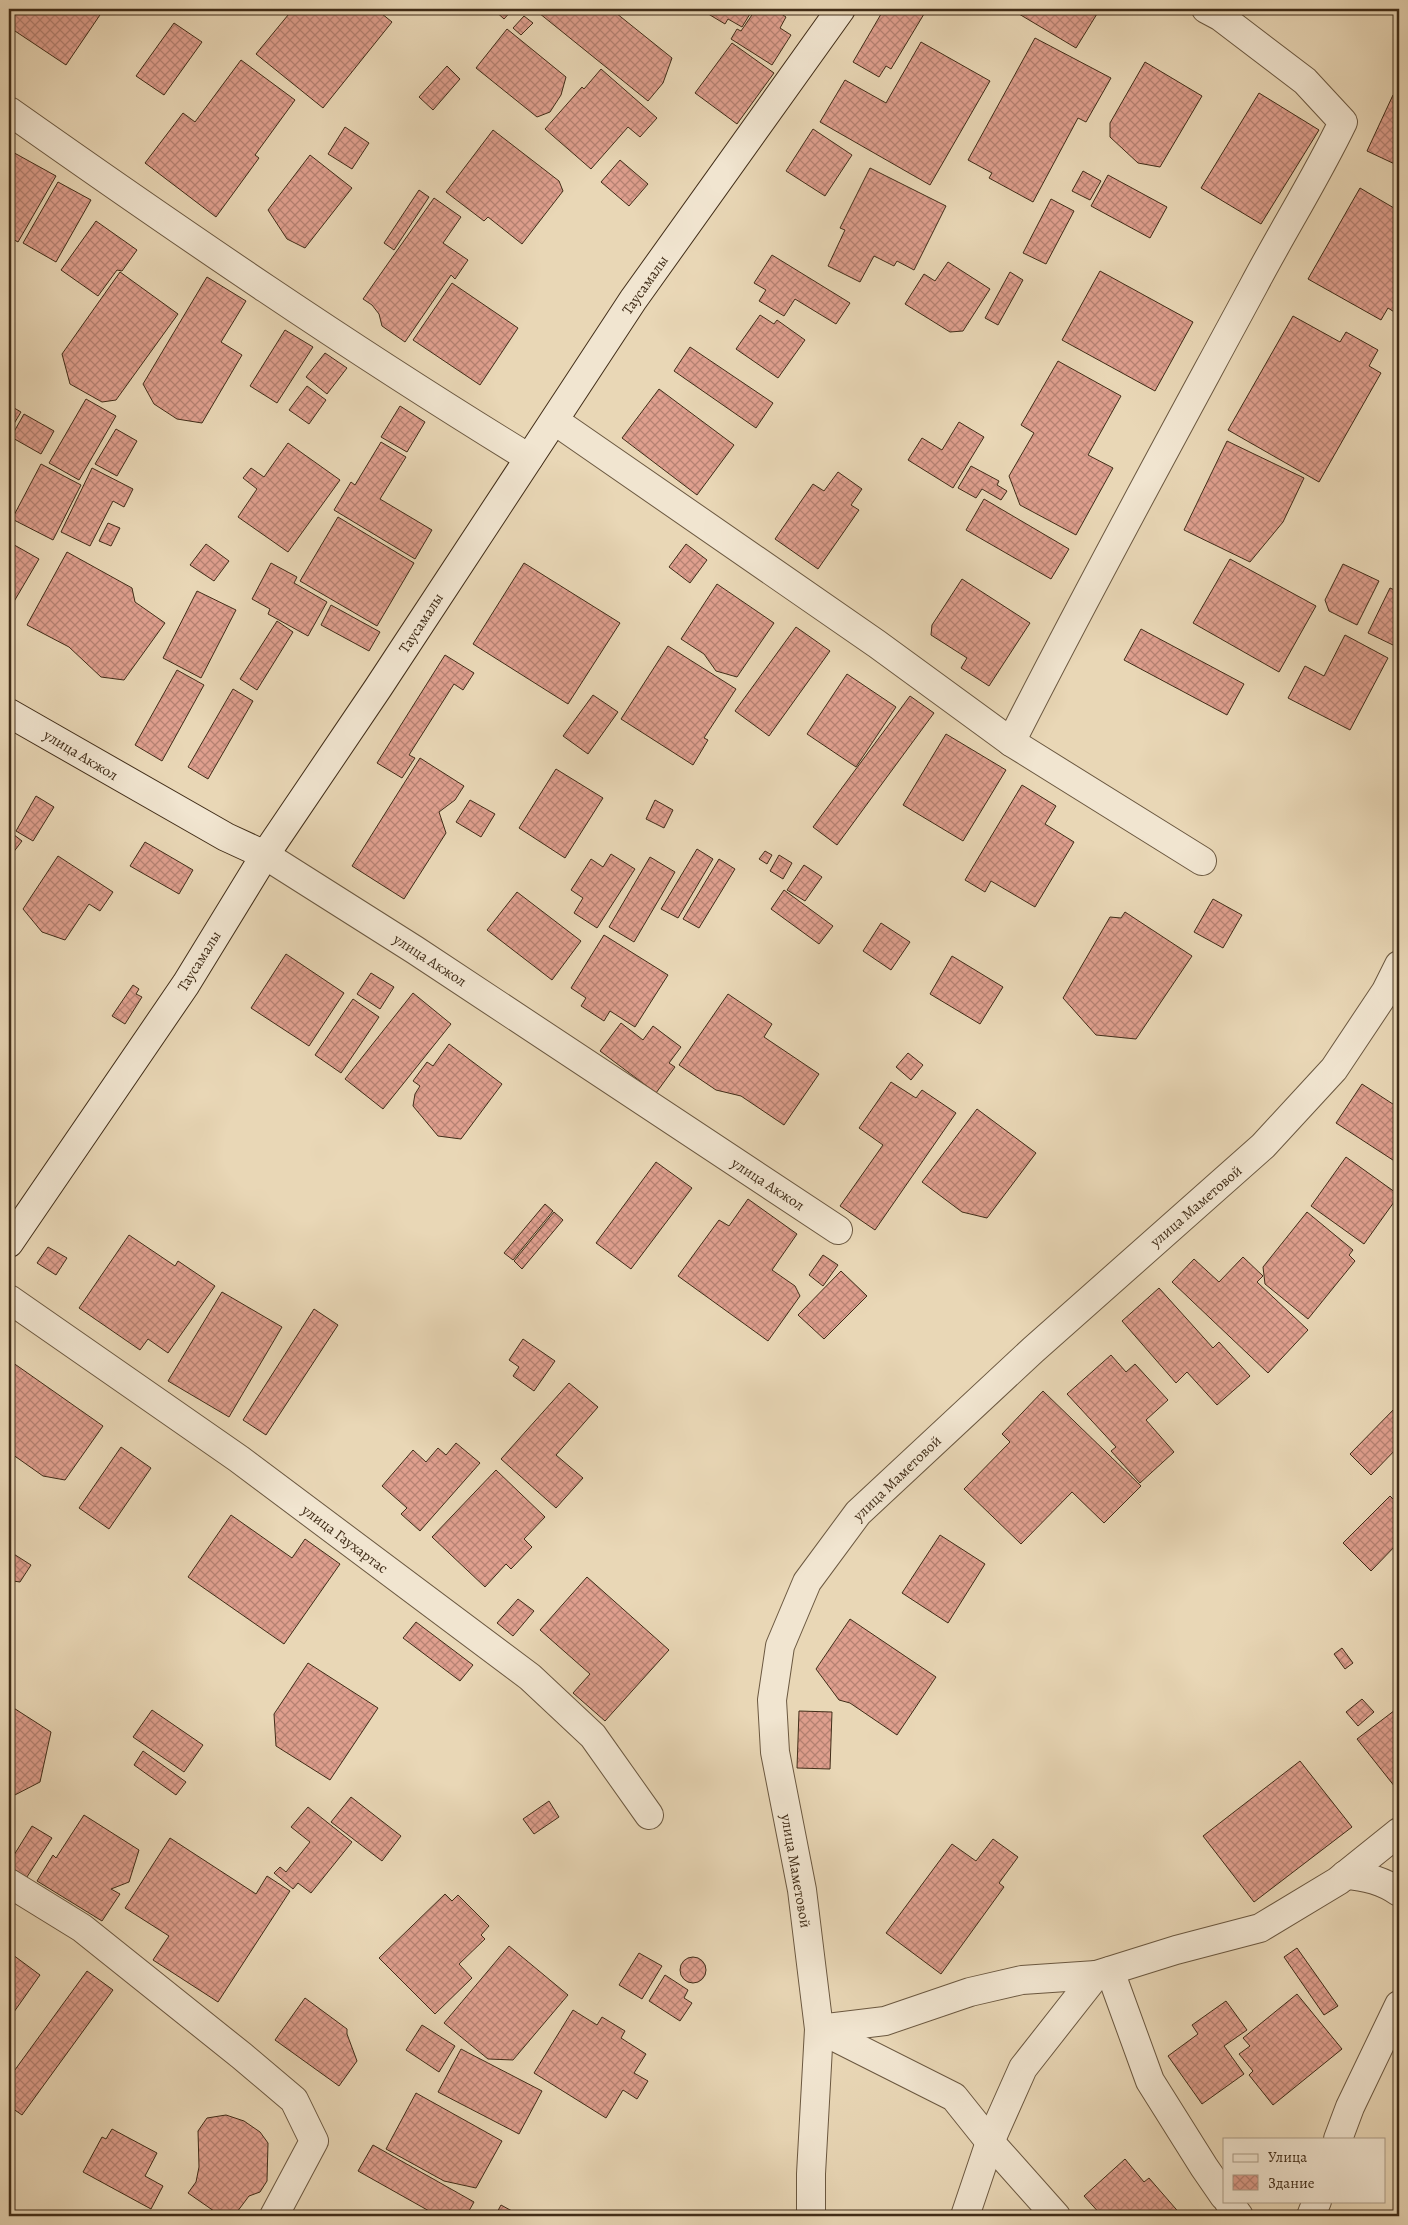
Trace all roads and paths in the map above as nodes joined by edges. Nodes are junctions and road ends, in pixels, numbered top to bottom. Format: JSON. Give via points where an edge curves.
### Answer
{"nodes":[{"id":1,"x":842,"y":9,"type":"edge"},
{"id":2,"x":1206,"y":9,"type":"edge"},
{"id":3,"x":9,"y":110,"type":"edge"},
{"id":4,"x":555,"y":421,"type":"junction"},
{"id":5,"x":529,"y":458,"type":"junction"},
{"id":6,"x":9,"y":713,"type":"edge"},
{"id":7,"x":1011,"y":742,"type":"junction"},
{"id":8,"x":265,"y":855,"type":"junction"},
{"id":9,"x":1202,"y":862,"type":"dead end"},
{"id":10,"x":1399,"y":965,"type":"edge"},
{"id":11,"x":838,"y":1230,"type":"dead end"},
{"id":12,"x":9,"y":1243,"type":"edge"},
{"id":13,"x":9,"y":1299,"type":"edge"},
{"id":14,"x":649,"y":1815,"type":"dead end"},
{"id":15,"x":1399,"y":1832,"type":"edge"},
{"id":16,"x":1345,"y":1875,"type":"junction"},
{"id":17,"x":9,"y":1883,"type":"edge"},
{"id":18,"x":1399,"y":1892,"type":"edge"},
{"id":19,"x":1103,"y":1973,"type":"junction"},
{"id":20,"x":1399,"y":2005,"type":"edge"},
{"id":21,"x":819,"y":2030,"type":"junction"},
{"id":22,"x":1338,"y":2138,"type":"edge"},
{"id":23,"x":990,"y":2142,"type":"junction"},
{"id":24,"x":1223,"y":2195,"type":"edge"},
{"id":25,"x":1229,"y":2202,"type":"edge"},
{"id":26,"x":1316,"y":2202,"type":"edge"},
{"id":27,"x":274,"y":2216,"type":"edge"},
{"id":28,"x":811,"y":2216,"type":"edge"},
{"id":29,"x":965,"y":2216,"type":"edge"},
{"id":30,"x":1056,"y":2216,"type":"edge"},
{"id":31,"x":1239,"y":2216,"type":"edge"},
{"id":32,"x":1311,"y":2216,"type":"edge"}],
"edges":[{"from":1,"to":4,"type":"street","name":"Таусамалы","via":[[633,300]]},
{"from":2,"to":7,"type":"street","via":[[1222,17],[1305,81],[1343,122],[1065,635]]},
{"from":3,"to":5,"type":"street","via":[[187,237]]},
{"from":4,"to":5,"type":"street","name":"Таусамалы"},
{"from":4,"to":7,"type":"street","via":[[877,644]]},
{"from":5,"to":8,"type":"street","name":"Таусамалы"},
{"from":6,"to":8,"type":"street","name":"улица Акжол","via":[[226,837]]},
{"from":7,"to":9,"type":"street"},
{"from":8,"to":11,"type":"street","name":"улица Акжол","via":[[415,950]]},
{"from":8,"to":12,"type":"street","name":"Таусамалы","via":[[186,984]]},
{"from":10,"to":21,"type":"street","name":"улица Маметовой","via":[[1386,991],[1334,1069],[1263,1146],[1033,1350],[858,1513],[807,1582],[780,1646],[772,1700],[775,1752],[802,1890]]},
{"from":13,"to":14,"type":"street","name":"улица Гаухартас","via":[[239,1459],[530,1677],[593,1736]]},
{"from":15,"to":16,"type":"street"},
{"from":16,"to":18,"type":"street","via":[[1387,1883]]},
{"from":16,"to":19,"type":"street","via":[[1260,1928]]},
{"from":17,"to":27,"type":"street","via":[[82,1928],[294,2100],[314,2141]]},
{"from":19,"to":21,"type":"street","via":[[1022,1980],[970,1992],[884,2021]]},
{"from":19,"to":23,"type":"street","via":[[1023,2068]]},
{"from":19,"to":24,"type":"street","via":[[1150,2081]]},
{"from":20,"to":22,"type":"street"},
{"from":21,"to":23,"type":"street","via":[[954,2097]]},
{"from":21,"to":28,"type":"street","name":"улица Маметовой"},
{"from":23,"to":29,"type":"street"},
{"from":23,"to":30,"type":"street"},
{"from":25,"to":31,"type":"street"},
{"from":26,"to":32,"type":"street"}]}
